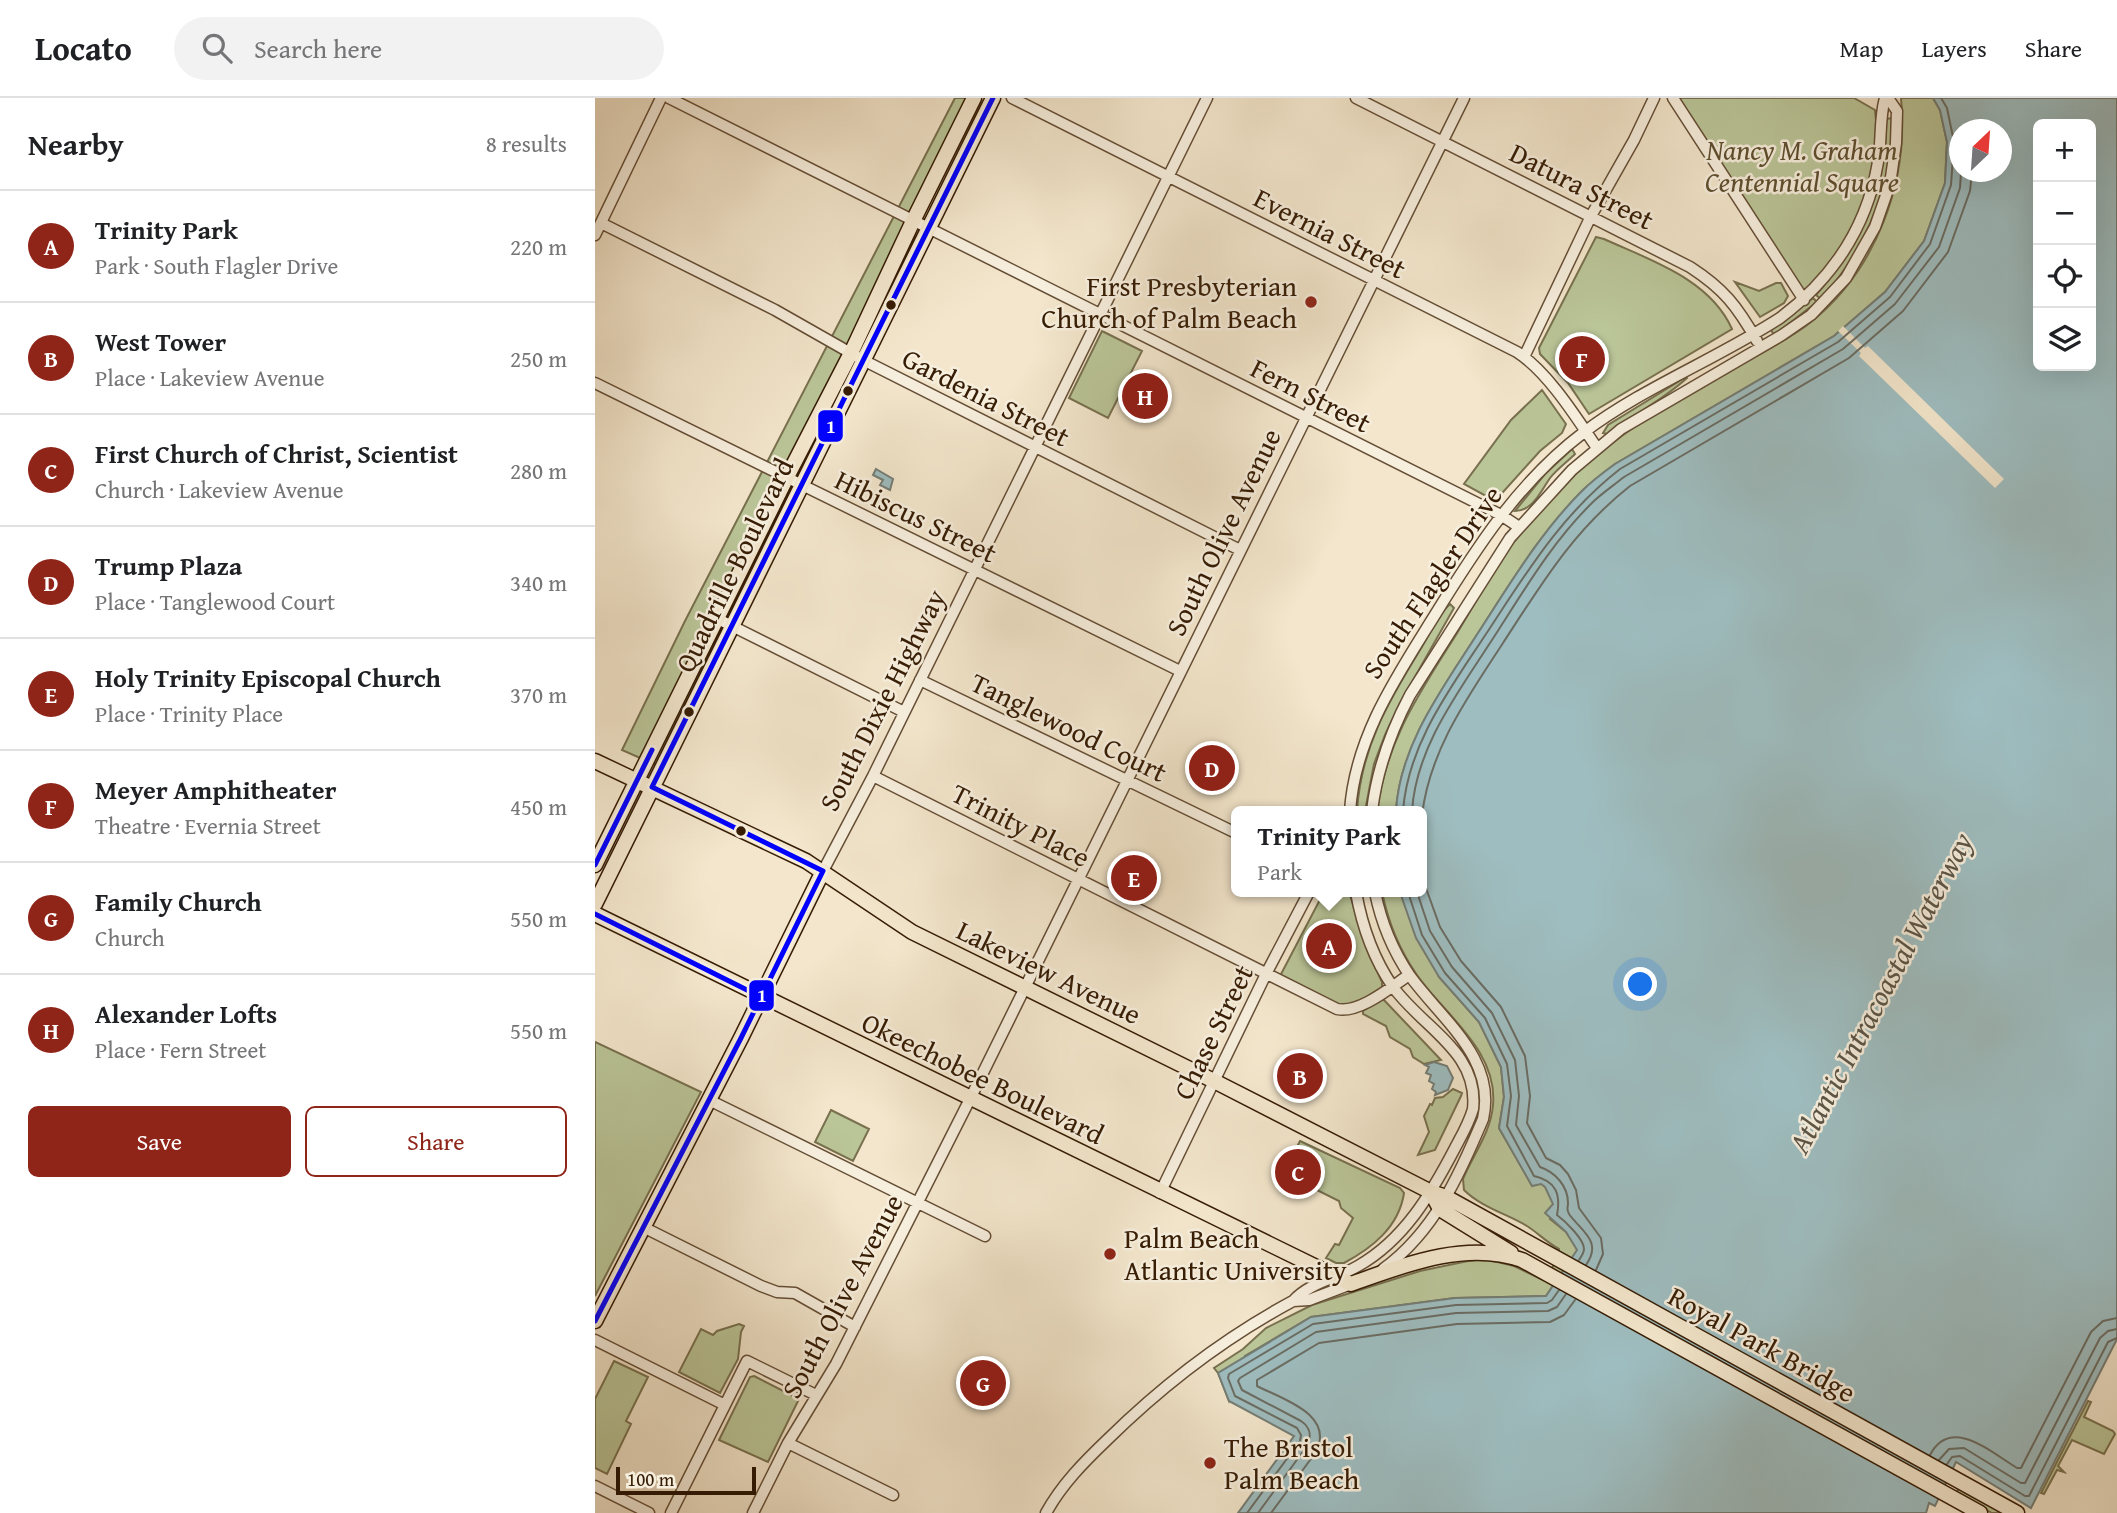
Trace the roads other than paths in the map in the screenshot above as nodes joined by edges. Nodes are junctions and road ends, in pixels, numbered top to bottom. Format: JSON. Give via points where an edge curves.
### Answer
{"nodes":[{"id":1,"x":661,"y":98,"type":"edge"},
{"id":2,"x":669,"y":98,"type":"edge"},
{"id":3,"x":974,"y":98,"type":"edge"},
{"id":4,"x":993,"y":98,"type":"edge"},
{"id":5,"x":1012,"y":98,"type":"edge"},
{"id":6,"x":1207,"y":98,"type":"edge"},
{"id":7,"x":1356,"y":98,"type":"edge"},
{"id":8,"x":1464,"y":98,"type":"edge"},
{"id":9,"x":1654,"y":98,"type":"edge"},
{"id":10,"x":1674,"y":98,"type":"edge"},
{"id":11,"x":1886,"y":98,"type":"edge"},
{"id":12,"x":1443,"y":142,"type":"junction"},
{"id":13,"x":1168,"y":177,"type":"junction"},
{"id":14,"x":1591,"y":216,"type":"junction"},
{"id":15,"x":913,"y":221,"type":"junction"},
{"id":16,"x":601,"y":223,"type":"junction"},
{"id":17,"x":928,"y":229,"type":"junction"},
{"id":18,"x":595,"y":235,"type":"edge"},
{"id":19,"x":1373,"y":281,"type":"junction"},
{"id":20,"x":1804,"y":300,"type":"junction"},
{"id":21,"x":1101,"y":314,"type":"junction"},
{"id":22,"x":1754,"y":335,"type":"junction"},
{"id":23,"x":1761,"y":347,"type":"junction"},
{"id":24,"x":857,"y":357,"type":"junction"},
{"id":25,"x":1524,"y":357,"type":"junction"},
{"id":26,"x":595,"y":383,"type":"edge"},
{"id":27,"x":1305,"y":419,"type":"junction"},
{"id":28,"x":1585,"y":431,"type":"junction"},
{"id":29,"x":1035,"y":447,"type":"junction"},
{"id":30,"x":1597,"y":448,"type":"junction"},
{"id":31,"x":787,"y":477,"type":"junction"},
{"id":32,"x":801,"y":485,"type":"junction"},
{"id":33,"x":1501,"y":515,"type":"junction"},
{"id":34,"x":1519,"y":527,"type":"junction"},
{"id":35,"x":1240,"y":550,"type":"junction"},
{"id":36,"x":975,"y":570,"type":"junction"},
{"id":37,"x":716,"y":618,"type":"junction"},
{"id":38,"x":732,"y":626,"type":"junction"},
{"id":39,"x":1180,"y":671,"type":"junction"},
{"id":40,"x":921,"y":680,"type":"junction"},
{"id":41,"x":904,"y":712,"type":"junction"},
{"id":42,"x":595,"y":761,"type":"edge"},
{"id":43,"x":873,"y":776,"type":"junction"},
{"id":44,"x":637,"y":779,"type":"junction"},
{"id":45,"x":1126,"y":781,"type":"junction"},
{"id":46,"x":652,"y":787,"type":"junction"},
{"id":47,"x":1352,"y":791,"type":"junction"},
{"id":48,"x":1344,"y":806,"type":"edge"},
{"id":49,"x":1350,"y":806,"type":"edge"},
{"id":50,"x":1373,"y":806,"type":"edge"},
{"id":51,"x":1231,"y":832,"type":"edge"},
{"id":52,"x":595,"y":865,"type":"edge"},
{"id":53,"x":823,"y":871,"type":"junction"},
{"id":54,"x":1077,"y":879,"type":"junction"},
{"id":55,"x":1306,"y":897,"type":"edge"},
{"id":56,"x":1357,"y":897,"type":"edge"},
{"id":57,"x":1376,"y":897,"type":"edge"},
{"id":58,"x":595,"y":904,"type":"edge"},
{"id":59,"x":595,"y":914,"type":"edge"},
{"id":60,"x":1266,"y":974,"type":"junction"},
{"id":61,"x":1409,"y":975,"type":"junction"},
{"id":62,"x":1392,"y":986,"type":"junction"},
{"id":63,"x":1025,"y":988,"type":"junction"},
{"id":64,"x":761,"y":997,"type":"junction"},
{"id":65,"x":1215,"y":1081,"type":"junction"},
{"id":66,"x":970,"y":1099,"type":"junction"},
{"id":67,"x":709,"y":1100,"type":"junction"},
{"id":68,"x":1431,"y":1192,"type":"junction"},
{"id":69,"x":1160,"y":1193,"type":"junction"},
{"id":70,"x":917,"y":1203,"type":"junction"},
{"id":71,"x":1443,"y":1203,"type":"junction"},
{"id":72,"x":643,"y":1227,"type":"junction"},
{"id":73,"x":985,"y":1236,"type":"dead end"},
{"id":74,"x":1522,"y":1259,"type":"junction"},
{"id":75,"x":1375,"y":1275,"type":"junction"},
{"id":76,"x":1335,"y":1277,"type":"junction"},
{"id":77,"x":1351,"y":1284,"type":"junction"},
{"id":78,"x":1293,"y":1301,"type":"junction"},
{"id":79,"x":595,"y":1321,"type":"edge"},
{"id":80,"x":855,"y":1327,"type":"junction"},
{"id":81,"x":595,"y":1340,"type":"edge"},
{"id":82,"x":816,"y":1395,"type":"junction"},
{"id":83,"x":725,"y":1405,"type":"junction"},
{"id":84,"x":788,"y":1443,"type":"junction"},
{"id":85,"x":595,"y":1486,"type":"edge"},
{"id":86,"x":893,"y":1495,"type":"dead end"},
{"id":87,"x":649,"y":1513,"type":"edge"},
{"id":88,"x":671,"y":1513,"type":"edge"},
{"id":89,"x":753,"y":1513,"type":"edge"},
{"id":90,"x":1046,"y":1513,"type":"edge"},
{"id":91,"x":1980,"y":1513,"type":"edge"},
{"id":92,"x":2017,"y":1513,"type":"edge"}],
"edges":[{"from":1,"to":16,"type":"street"},
{"from":2,"to":15,"type":"street","name":"Fern Street"},
{"from":3,"to":15,"type":"main road","name":"Quadrille Boulevard"},
{"from":4,"to":17,"type":"main road","name":"Quadrille Boulevard"},
{"from":5,"to":13,"type":"street","name":"Evernia Street"},
{"from":6,"to":13,"type":"street","name":"South Dixie Highway"},
{"from":7,"to":12,"type":"street","name":"Datura Street"},
{"from":8,"to":12,"type":"street","name":"South Olive Avenue"},
{"from":9,"to":14,"type":"street"},
{"from":10,"to":20,"type":"street"},
{"from":11,"to":20,"type":"street","name":"South Flagler Drive","via":[[1868,202],[1849,244]]},
{"from":11,"to":23,"type":"street","name":"South Flagler Drive","via":[[1897,111],[1893,172],[1884,208],[1858,260],[1811,315]]},
{"from":12,"to":14,"type":"street","name":"Datura Street"},
{"from":12,"to":19,"type":"street","name":"South Olive Avenue"},
{"from":13,"to":19,"type":"street","name":"Evernia Street"},
{"from":13,"to":21,"type":"street","name":"South Dixie Highway"},
{"from":14,"to":22,"type":"street","name":"Datura Street","via":[[1714,282]]},
{"from":14,"to":25,"type":"street"},
{"from":15,"to":17,"type":"street","name":"Fern Street"},
{"from":15,"to":24,"type":"main road","name":"Quadrille Boulevard"},
{"from":16,"to":18,"type":"street"},
{"from":16,"to":24,"type":"street","name":"Gardenia Street","via":[[775,310]]},
{"from":17,"to":21,"type":"street","name":"Fern Street"},
{"from":17,"to":24,"type":"main road","name":"Quadrille Boulevard"},
{"from":19,"to":25,"type":"street","name":"Evernia Street"},
{"from":19,"to":27,"type":"street","name":"South Olive Avenue"},
{"from":20,"to":22,"type":"street","name":"South Flagler Drive"},
{"from":21,"to":27,"type":"street","name":"Fern Street"},
{"from":21,"to":29,"type":"street","name":"South Dixie Highway"},
{"from":22,"to":23,"type":"street","name":"Datura Street"},
{"from":22,"to":28,"type":"street","name":"South Flagler Drive"},
{"from":23,"to":30,"type":"street","name":"South Flagler Drive","via":[[1621,429]]},
{"from":24,"to":29,"type":"street","name":"Gardenia Street"},
{"from":24,"to":31,"type":"main road","name":"Quadrille Boulevard"},
{"from":24,"to":32,"type":"main road","name":"Quadrille Boulevard"},
{"from":25,"to":28,"type":"street","name":"Evernia Street"},
{"from":26,"to":31,"type":"street","name":"Hibiscus Street"},
{"from":27,"to":33,"type":"street","name":"Fern Street"},
{"from":27,"to":35,"type":"street","name":"South Olive Avenue"},
{"from":28,"to":30,"type":"street","name":"Evernia Street"},
{"from":28,"to":33,"type":"street","name":"South Flagler Drive","via":[[1553,457]]},
{"from":29,"to":35,"type":"street","name":"Gardenia Street"},
{"from":29,"to":36,"type":"street","name":"South Dixie Highway"},
{"from":30,"to":34,"type":"street","name":"South Flagler Drive"},
{"from":31,"to":32,"type":"street","name":"Hibiscus Street"},
{"from":31,"to":37,"type":"main road","name":"Quadrille Boulevard"},
{"from":32,"to":36,"type":"street","name":"Hibiscus Street"},
{"from":32,"to":38,"type":"main road","name":"Quadrille Boulevard"},
{"from":33,"to":34,"type":"street","name":"Fern Street"},
{"from":33,"to":47,"type":"street","name":"South Flagler Drive","via":[[1378,709],[1359,757]]},
{"from":34,"to":50,"type":"street","name":"South Flagler Drive","via":[[1405,703],[1381,760]]},
{"from":35,"to":39,"type":"street","name":"South Olive Avenue"},
{"from":36,"to":39,"type":"street","name":"Hibiscus Street"},
{"from":36,"to":40,"type":"street","name":"South Dixie Highway"},
{"from":37,"to":38,"type":"street"},
{"from":37,"to":44,"type":"main road","name":"Quadrille Boulevard"},
{"from":38,"to":41,"type":"street"},
{"from":38,"to":46,"type":"main road","name":"Quadrille Boulevard"},
{"from":39,"to":45,"type":"street","name":"South Olive Avenue"},
{"from":40,"to":41,"type":"street","name":"South Dixie Highway"},
{"from":40,"to":45,"type":"street","name":"Tanglewood Court"},
{"from":41,"to":43,"type":"street","name":"South Dixie Highway"},
{"from":42,"to":44,"type":"main road"},
{"from":43,"to":53,"type":"street","name":"South Dixie Highway"},
{"from":43,"to":54,"type":"street","name":"Trinity Place"},
{"from":44,"to":46,"type":"main road"},
{"from":44,"to":52,"type":"main road","name":"Quadrille Boulevard"},
{"from":45,"to":51,"type":"street","name":"Tanglewood Court"},
{"from":45,"to":54,"type":"street","name":"South Olive Avenue"},
{"from":46,"to":53,"type":"main road","name":"Lakeview Avenue"},
{"from":46,"to":58,"type":"main road","name":"Quadrille Boulevard"},
{"from":47,"to":48,"type":"street"},
{"from":47,"to":49,"type":"street","name":"South Flagler Drive"},
{"from":53,"to":63,"type":"main road","name":"Lakeview Avenue","via":[[912,932]]},
{"from":53,"to":64,"type":"main road","name":"South Dixie Highway"},
{"from":54,"to":60,"type":"street","name":"Trinity Place"},
{"from":54,"to":63,"type":"street","name":"South Olive Avenue"},
{"from":55,"to":60,"type":"street","name":"Chase Street"},
{"from":56,"to":62,"type":"street","via":[[1367,937]]},
{"from":57,"to":61,"type":"street","via":[[1389,940]]},
{"from":59,"to":64,"type":"main road","name":"Okeechobee Boulevard"},
{"from":60,"to":62,"type":"street","name":"Trinity Place","via":[[1344,1011]]},
{"from":60,"to":65,"type":"street","name":"Chase Street"},
{"from":61,"to":62,"type":"street","name":"Trinity Place"},
{"from":61,"to":71,"type":"street","via":[[1470,1050],[1486,1089],[1483,1119]]},
{"from":62,"to":68,"type":"street","via":[[1465,1064],[1473,1086],[1470,1118]]},
{"from":63,"to":65,"type":"main road","name":"Lakeview Avenue"},
{"from":63,"to":66,"type":"street","name":"South Olive Avenue"},
{"from":64,"to":66,"type":"main road","name":"Okeechobee Boulevard"},
{"from":64,"to":67,"type":"main road","name":"South Dixie Highway"},
{"from":65,"to":68,"type":"main road","name":"Lakeview Avenue"},
{"from":65,"to":69,"type":"street","name":"Chase Street"},
{"from":66,"to":69,"type":"main road","name":"Okeechobee Boulevard"},
{"from":66,"to":70,"type":"street","name":"South Olive Avenue"},
{"from":67,"to":70,"type":"street"},
{"from":67,"to":72,"type":"main road","name":"South Dixie Highway"},
{"from":68,"to":71,"type":"main road"},
{"from":68,"to":76,"type":"street","via":[[1387,1245]]},
{"from":69,"to":76,"type":"main road","name":"Okeechobee Boulevard"},
{"from":70,"to":73,"type":"street"},
{"from":70,"to":80,"type":"street","name":"South Olive Avenue"},
{"from":71,"to":74,"type":"main road"},
{"from":71,"to":75,"type":"street","via":[[1407,1251]]},
{"from":71,"to":92,"type":"main road","name":"Royal Park Bridge","via":[[1546,1252]]},
{"from":72,"to":79,"type":"main road","name":"South Dixie Highway"},
{"from":72,"to":80,"type":"street","via":[[761,1286],[795,1293]]},
{"from":74,"to":75,"type":"main road","via":[[1471,1251]]},
{"from":74,"to":91,"type":"main road","name":"Royal Park Bridge"},
{"from":75,"to":77,"type":"main road"},
{"from":76,"to":77,"type":"main road","name":"Okeechobee Boulevard"},
{"from":76,"to":78,"type":"street","via":[[1303,1290]]},
{"from":77,"to":78,"type":"street","via":[[1309,1300]]},
{"from":78,"to":90,"type":"street","via":[[1156,1393],[1074,1471]]},
{"from":80,"to":82,"type":"street","name":"South Olive Avenue"},
{"from":81,"to":83,"type":"street"},
{"from":82,"to":83,"type":"street","via":[[747,1361]]},
{"from":82,"to":84,"type":"street","name":"South Olive Avenue"},
{"from":83,"to":88,"type":"street"},
{"from":84,"to":86,"type":"street"},
{"from":84,"to":89,"type":"street","name":"South Olive Avenue"},
{"from":85,"to":87,"type":"street"}]}
